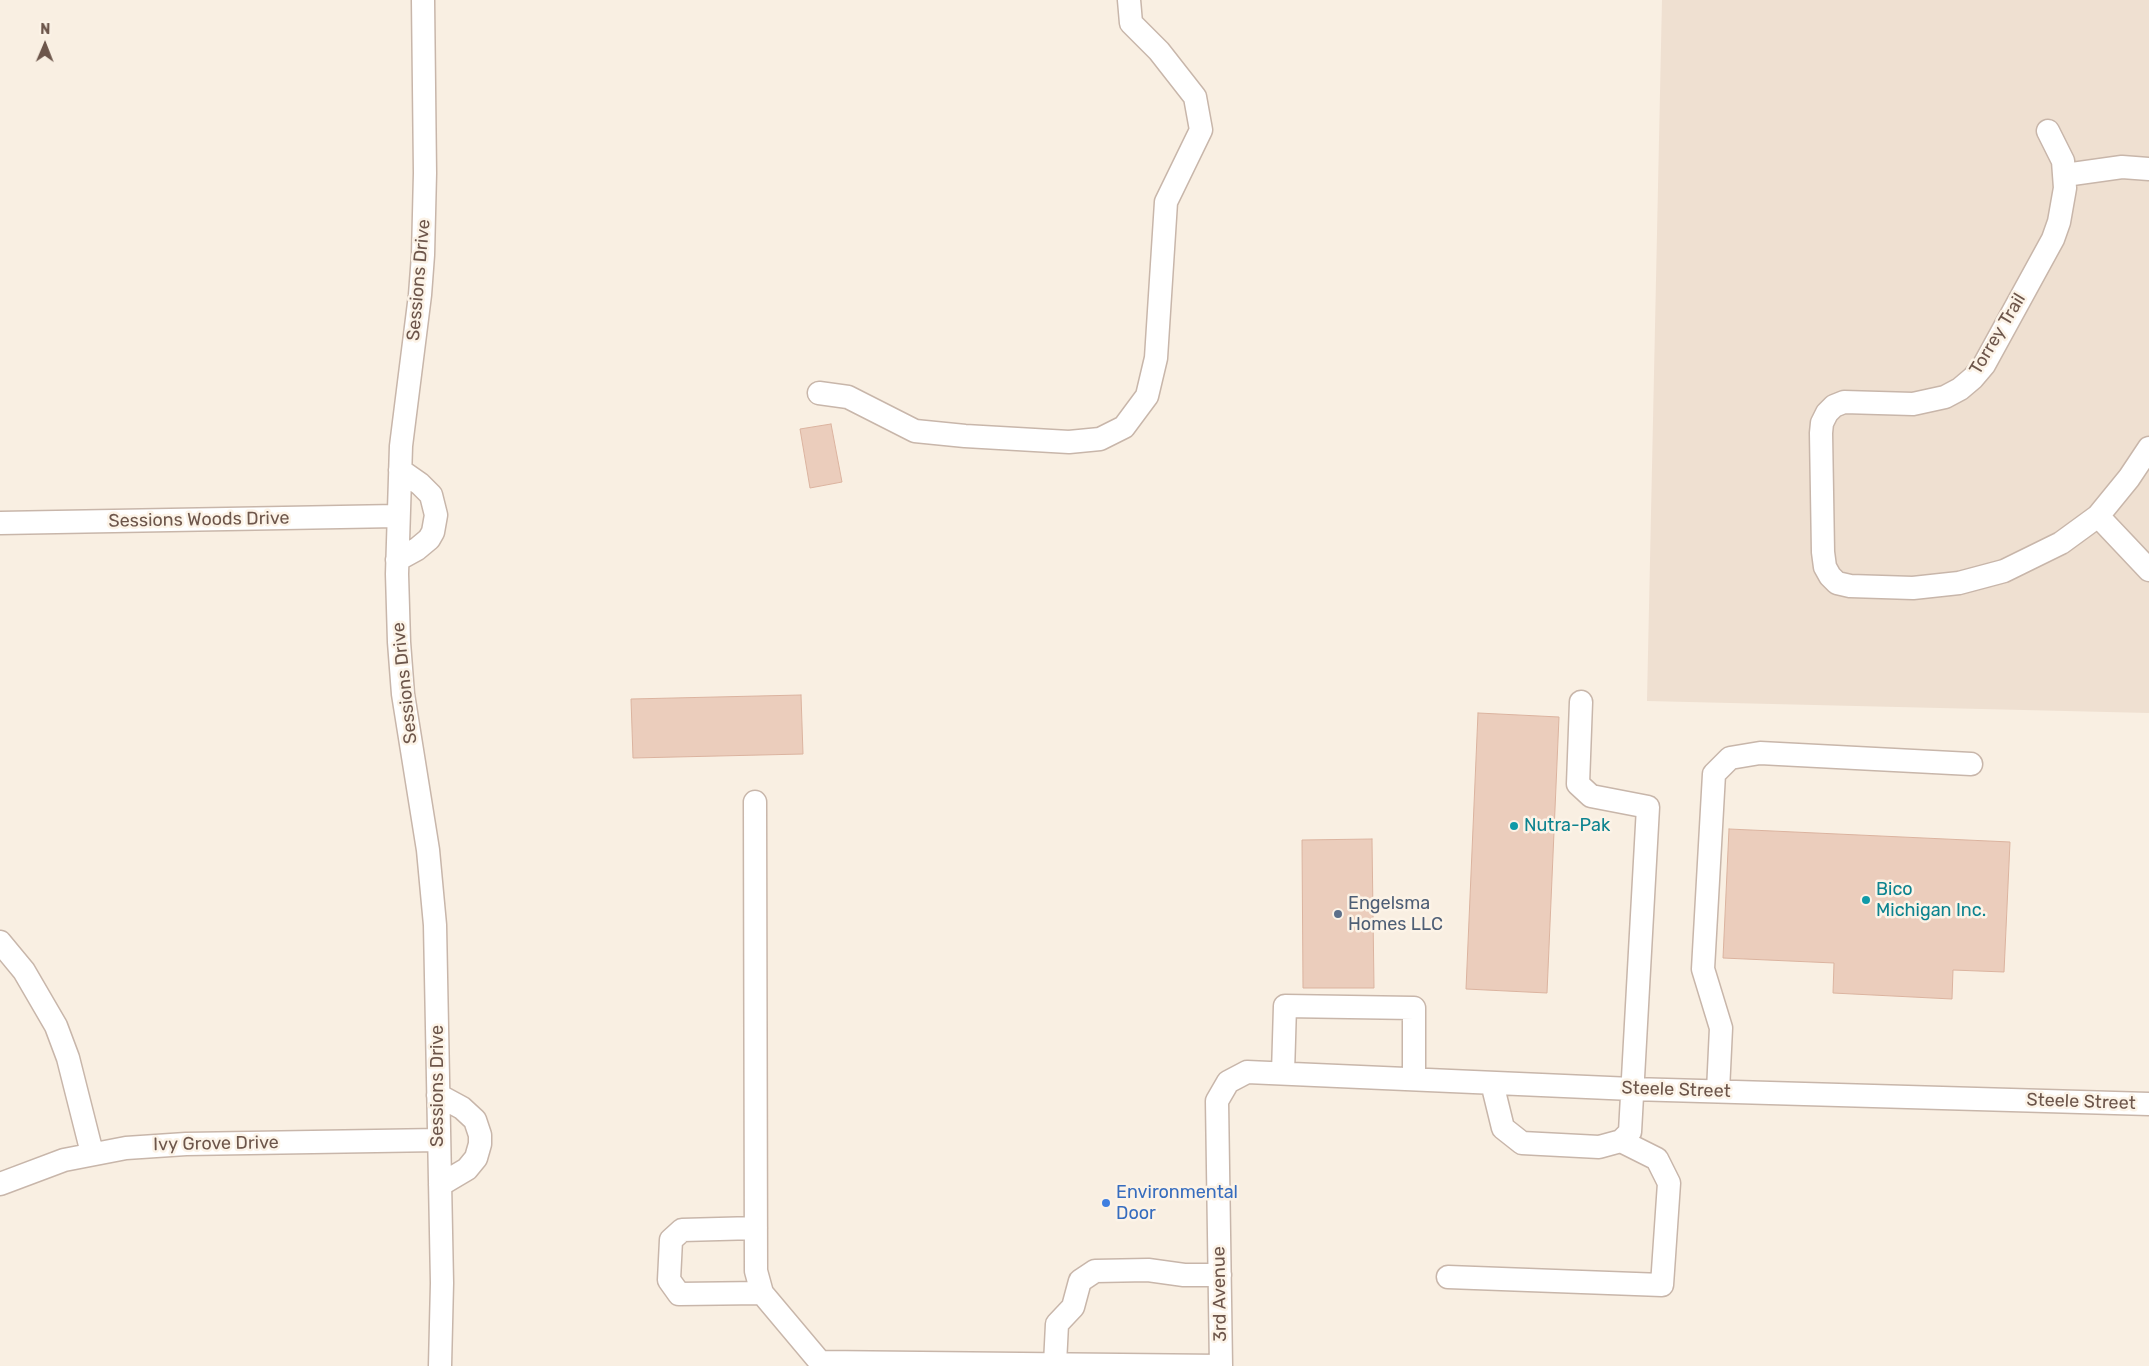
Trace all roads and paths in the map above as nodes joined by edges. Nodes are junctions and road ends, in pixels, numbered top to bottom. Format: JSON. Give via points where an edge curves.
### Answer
{"nodes":[{"id":1,"x":422,"y":0,"type":"edge"},
{"id":2,"x":1130,"y":0,"type":"edge"},
{"id":3,"x":2048,"y":131,"type":"dead end"},
{"id":4,"x":2149,"y":169,"type":"edge"},
{"id":5,"x":2065,"y":175,"type":"junction"},
{"id":6,"x":819,"y":393,"type":"dead end"},
{"id":7,"x":2149,"y":448,"type":"edge"},
{"id":8,"x":400,"y":470,"type":"junction"},
{"id":9,"x":397,"y":516,"type":"junction"},
{"id":10,"x":2098,"y":516,"type":"junction"},
{"id":11,"x":0,"y":523,"type":"edge"},
{"id":12,"x":397,"y":560,"type":"junction"},
{"id":13,"x":2149,"y":570,"type":"edge"},
{"id":14,"x":1581,"y":702,"type":"dead end"},
{"id":15,"x":1971,"y":764,"type":"dead end"},
{"id":16,"x":755,"y":802,"type":"dead end"},
{"id":17,"x":0,"y":942,"type":"edge"},
{"id":18,"x":1283,"y":1073,"type":"junction"},
{"id":19,"x":1414,"y":1079,"type":"junction"},
{"id":20,"x":1492,"y":1083,"type":"junction"},
{"id":21,"x":1632,"y":1089,"type":"junction"},
{"id":22,"x":1718,"y":1092,"type":"junction"},
{"id":23,"x":438,"y":1095,"type":"junction"},
{"id":24,"x":1217,"y":1101,"type":"joint"},
{"id":25,"x":2149,"y":1104,"type":"edge"},
{"id":26,"x":439,"y":1140,"type":"junction"},
{"id":27,"x":1621,"y":1142,"type":"junction"},
{"id":28,"x":92,"y":1153,"type":"junction"},
{"id":29,"x":0,"y":1184,"type":"edge"},
{"id":30,"x":440,"y":1184,"type":"junction"},
{"id":31,"x":756,"y":1228,"type":"junction"},
{"id":32,"x":1220,"y":1275,"type":"junction"},
{"id":33,"x":1448,"y":1278,"type":"dead end"},
{"id":34,"x":762,"y":1293,"type":"junction"},
{"id":35,"x":819,"y":1364,"type":"edge"},
{"id":36,"x":1056,"y":1364,"type":"junction"},
{"id":37,"x":440,"y":1366,"type":"edge"},
{"id":38,"x":1221,"y":1366,"type":"edge"}],
"edges":[{"from":1,"to":8,"type":"street","name":"Sessions Drive","via":[[423,255]]},
{"from":2,"to":6,"type":"street","via":[[1131,23],[1159,51],[1195,97],[1201,130],[1166,202],[1156,358],[1147,396],[1124,427],[1100,439],[1068,442],[940,433],[915,430],[848,397]]},
{"from":3,"to":5,"type":"street","name":"Torrey Trail","via":[[2063,161]]},
{"from":4,"to":5,"type":"street","via":[[2122,167]]},
{"from":5,"to":10,"type":"street","name":"Torrey Trail","via":[[2064,203],[2053,239],[1984,365],[1973,378],[1953,393],[1928,402],[1898,405],[1844,402],[1827,413],[1821,433],[1825,567],[1838,583],[1850,586],[1913,588],[1951,584],[1982,578],[2034,558]]},
{"from":7,"to":10,"type":"street"},
{"from":8,"to":9,"type":"street","name":"Sessions Drive"},
{"from":8,"to":12,"type":"street","via":[[430,495],[436,515],[429,539],[417,550]]},
{"from":9,"to":11,"type":"street","name":"Sessions Woods Drive"},
{"from":9,"to":12,"type":"street","name":"Sessions Drive"},
{"from":10,"to":13,"type":"street"},
{"from":12,"to":23,"type":"street","name":"Sessions Drive","via":[[404,694],[436,925]]},
{"from":14,"to":21,"type":"street","via":[[1578,784],[1591,796],[1648,807]]},
{"from":15,"to":22,"type":"street","via":[[1760,753],[1730,758],[1714,774],[1703,969],[1720,1028]]},
{"from":16,"to":31,"type":"street"},
{"from":17,"to":28,"type":"street","via":[[24,971],[55,1023],[68,1058]]},
{"from":18,"to":19,"type":"street","name":"Steele Street"},
{"from":18,"to":19,"type":"street","via":[[1284,1006],[1414,1008]]},
{"from":18,"to":24,"type":"street","name":"Steele Street","via":[[1247,1072],[1228,1082]]},
{"from":19,"to":20,"type":"street","name":"Steele Street"},
{"from":20,"to":21,"type":"street","name":"Steele Street"},
{"from":20,"to":27,"type":"street","via":[[1503,1128],[1522,1143],[1599,1147]]},
{"from":21,"to":22,"type":"street","name":"Steele Street"},
{"from":21,"to":27,"type":"street","via":[[1630,1132]]},
{"from":22,"to":25,"type":"street","name":"Steele Street"},
{"from":23,"to":26,"type":"street","name":"Sessions Drive"},
{"from":23,"to":30,"type":"street","via":[[462,1108],[474,1120],[480,1135],[476,1158],[455,1178]]},
{"from":24,"to":32,"type":"street","name":"3rd Avenue"},
{"from":26,"to":28,"type":"street","name":"Ivy Grove Drive","via":[[155,1145]]},
{"from":26,"to":30,"type":"street","name":"Sessions Drive"},
{"from":27,"to":33,"type":"street","via":[[1657,1159],[1669,1183],[1662,1285]]},
{"from":28,"to":29,"type":"street","name":"Ivy Grove Drive"},
{"from":30,"to":37,"type":"street","name":"Sessions Drive"},
{"from":31,"to":34,"type":"street","via":[[756,1271]]},
{"from":31,"to":34,"type":"street","via":[[682,1230],[671,1240],[669,1280],[680,1294]]},
{"from":32,"to":36,"type":"street","via":[[1148,1270],[1095,1271],[1080,1281],[1073,1307],[1057,1324]]},
{"from":32,"to":38,"type":"street","name":"3rd Avenue"},
{"from":34,"to":35,"type":"street"},
{"from":35,"to":36,"type":"street"},
{"from":36,"to":38,"type":"street"}]}
